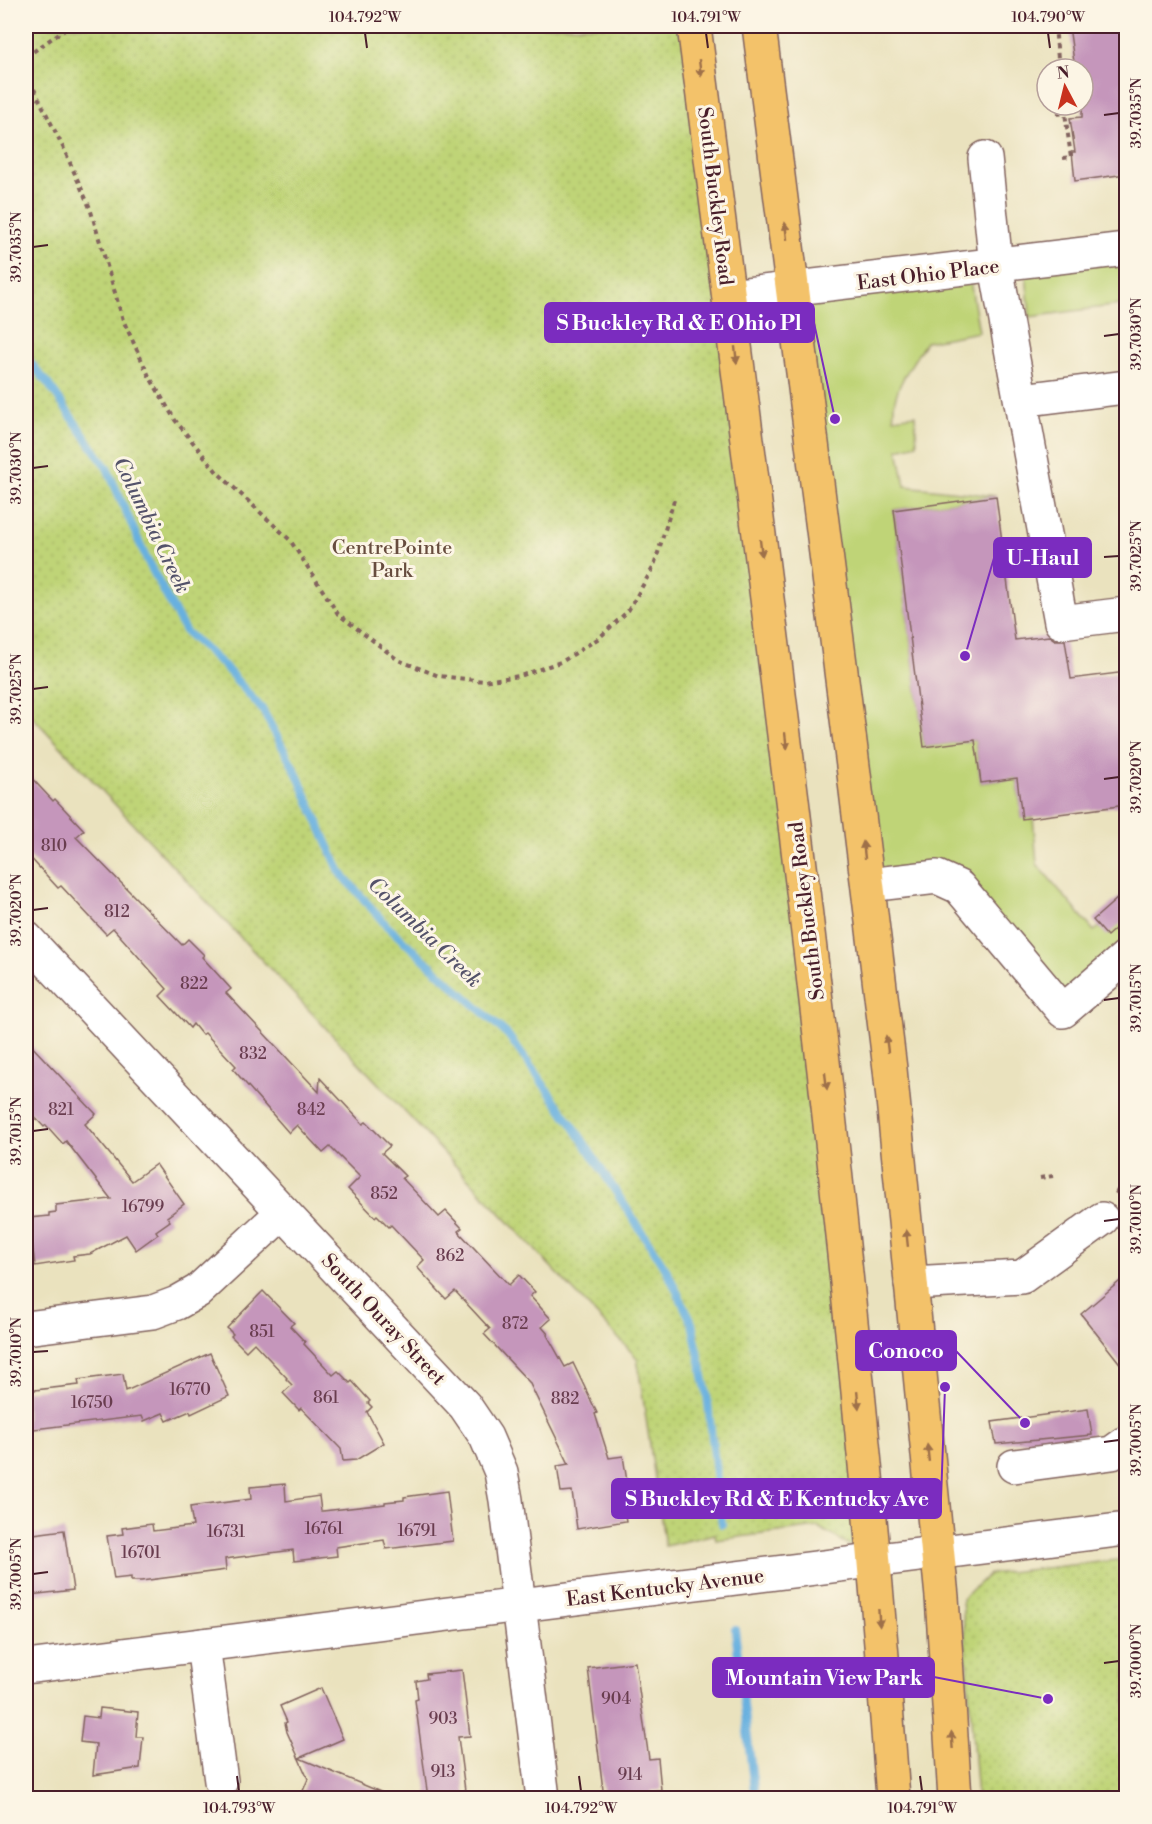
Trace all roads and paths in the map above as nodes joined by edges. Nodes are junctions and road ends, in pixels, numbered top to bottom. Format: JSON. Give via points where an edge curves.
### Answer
{"nodes":[{"id":1,"x":69,"y":26,"type":"edge"},
{"id":2,"x":694,"y":26,"type":"edge"},
{"id":3,"x":759,"y":26,"type":"edge"},
{"id":4,"x":1056,"y":26,"type":"edge"},
{"id":5,"x":26,"y":57,"type":"edge"},
{"id":6,"x":1058,"y":57,"type":"edge"},
{"id":7,"x":26,"y":73,"type":"edge"},
{"id":8,"x":1066,"y":117,"type":"edge"},
{"id":9,"x":985,"y":158,"type":"dead end"},
{"id":10,"x":1063,"y":158,"type":"dead end"},
{"id":11,"x":1126,"y":249,"type":"edge"},
{"id":12,"x":996,"y":266,"type":"junction"},
{"id":13,"x":794,"y":289,"type":"junction"},
{"id":14,"x":729,"y":297,"type":"junction"},
{"id":15,"x":1126,"y":387,"type":"edge"},
{"id":16,"x":1021,"y":400,"type":"junction"},
{"id":17,"x":675,"y":500,"type":"dead end"},
{"id":18,"x":1126,"y":614,"type":"edge"},
{"id":19,"x":868,"y":885,"type":"junction"},
{"id":20,"x":26,"y":938,"type":"edge"},
{"id":21,"x":1126,"y":957,"type":"edge"},
{"id":22,"x":1053,"y":1176,"type":"dead end"},
{"id":23,"x":1040,"y":1178,"type":"dead end"},
{"id":24,"x":283,"y":1212,"type":"junction"},
{"id":25,"x":1102,"y":1219,"type":"dead end"},
{"id":26,"x":911,"y":1283,"type":"junction"},
{"id":27,"x":26,"y":1328,"type":"edge"},
{"id":28,"x":1126,"y":1443,"type":"edge"},
{"id":29,"x":1014,"y":1466,"type":"dead end"},
{"id":30,"x":1126,"y":1529,"type":"edge"},
{"id":31,"x":938,"y":1553,"type":"junction"},
{"id":32,"x":875,"y":1560,"type":"junction"},
{"id":33,"x":519,"y":1605,"type":"junction"},
{"id":34,"x":203,"y":1645,"type":"junction"},
{"id":35,"x":26,"y":1667,"type":"edge"},
{"id":36,"x":220,"y":1781,"type":"dead end"},
{"id":37,"x":543,"y":1798,"type":"edge"},
{"id":38,"x":892,"y":1798,"type":"edge"},
{"id":39,"x":956,"y":1798,"type":"edge"}],
"edges":[{"from":1,"to":5,"type":"path"},
{"from":2,"to":14,"type":"main road","name":"South Buckley Road","one_way":true},
{"from":13,"to":3,"type":"main road","one_way":true},
{"from":4,"to":6,"type":"path"},
{"from":7,"to":17,"type":"path","via":[[90,208],[123,320],[148,376],[175,420],[217,472],[290,540],[338,614],[398,660],[439,676],[483,681],[520,676],[563,661],[599,638],[628,610],[654,566]]},
{"from":8,"to":10,"type":"path","via":[[1071,157]]},
{"from":9,"to":12,"type":"street"},
{"from":11,"to":12,"type":"street","name":"East Ohio Place"},
{"from":12,"to":13,"type":"street","name":"East Ohio Place"},
{"from":12,"to":16,"type":"street"},
{"from":13,"to":14,"type":"street","name":"East Ohio Place"},
{"from":19,"to":13,"type":"main road","one_way":true},
{"from":14,"to":32,"type":"main road","name":"South Buckley Road","one_way":true,"via":[[798,840]]},
{"from":15,"to":16,"type":"street"},
{"from":16,"to":18,"type":"street","via":[[1061,622]]},
{"from":19,"to":21,"type":"street","via":[[938,877],[959,887],[1063,1011]]},
{"from":26,"to":19,"type":"main road","one_way":true},
{"from":20,"to":24,"type":"street","name":"South Ouray Street"},
{"from":22,"to":23,"type":"path"},
{"from":24,"to":27,"type":"street","via":[[198,1291],[177,1303],[153,1312]]},
{"from":24,"to":33,"type":"street","name":"South Ouray Street","via":[[465,1406],[486,1437],[501,1472]]},
{"from":25,"to":26,"type":"street","via":[[1022,1277]]},
{"from":31,"to":26,"type":"main road","one_way":true},
{"from":28,"to":29,"type":"street","via":[[1112,1453]]},
{"from":30,"to":31,"type":"street","name":"East Kentucky Avenue"},
{"from":31,"to":32,"type":"street","name":"East Kentucky Avenue"},
{"from":39,"to":31,"type":"main road","one_way":true},
{"from":32,"to":33,"type":"street","name":"East Kentucky Avenue"},
{"from":32,"to":38,"type":"main road","name":"South Buckley Road","one_way":true},
{"from":33,"to":34,"type":"street","name":"East Kentucky Avenue"},
{"from":33,"to":37,"type":"street","name":"South Ouray Street"},
{"from":34,"to":35,"type":"street","name":"East Kentucky Avenue"},
{"from":34,"to":36,"type":"street"}]}
